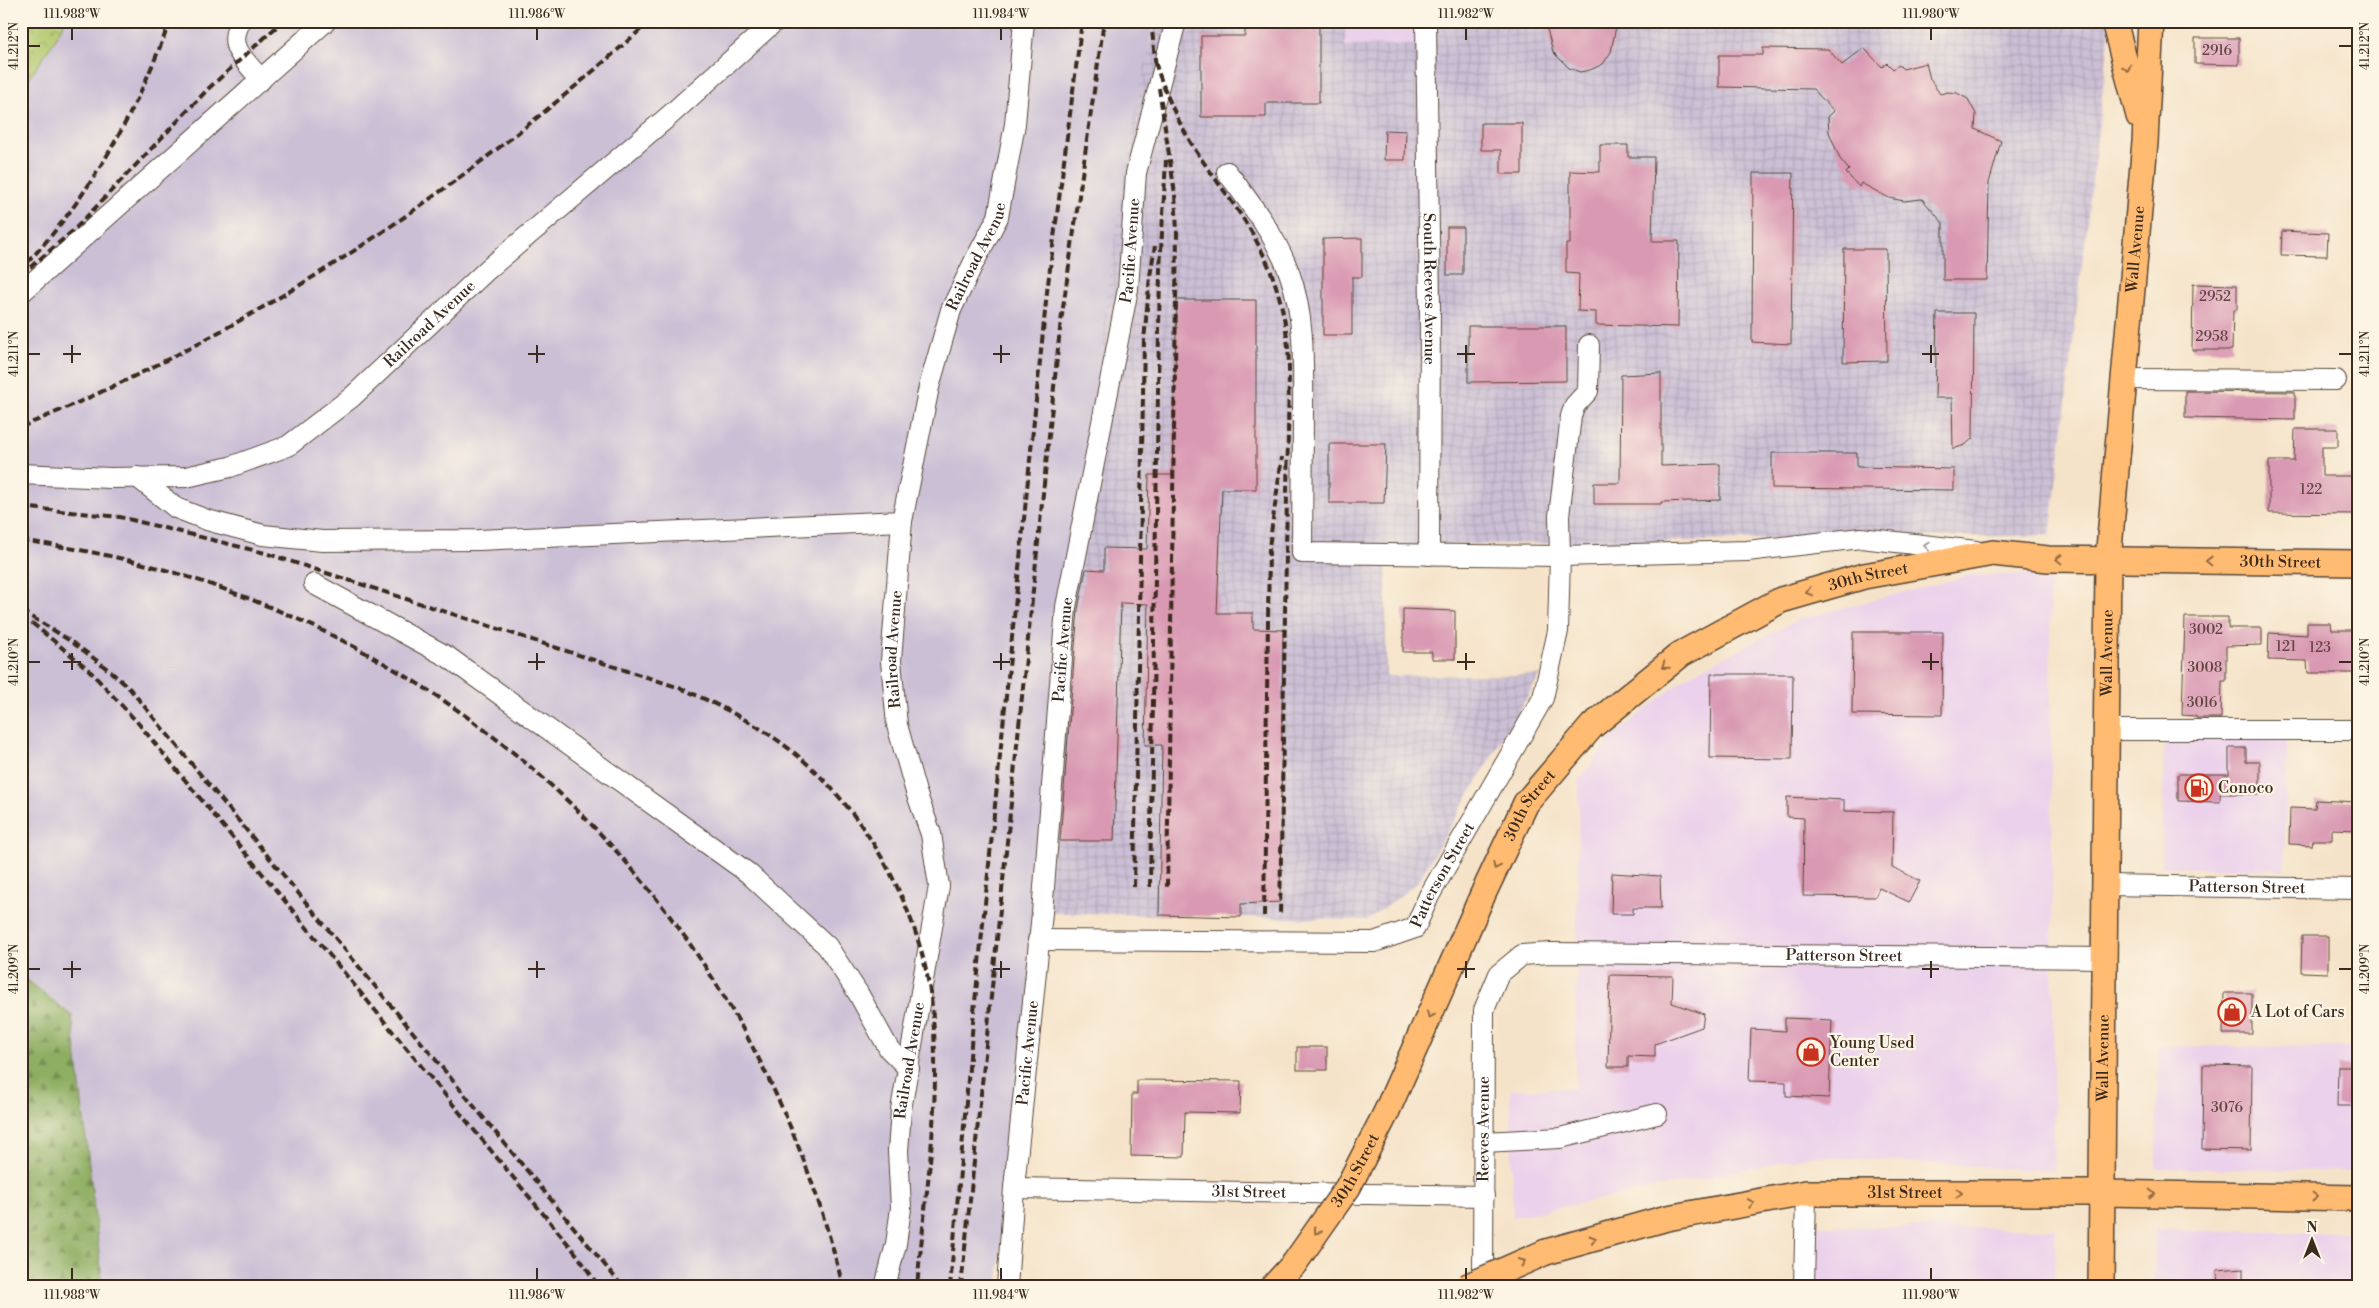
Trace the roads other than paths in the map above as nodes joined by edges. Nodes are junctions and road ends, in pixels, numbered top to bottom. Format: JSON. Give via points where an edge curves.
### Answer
{"nodes":[{"id":1,"x":241,"y":21,"type":"edge"},
{"id":2,"x":326,"y":21,"type":"edge"},
{"id":3,"x":775,"y":21,"type":"edge"},
{"id":4,"x":1024,"y":21,"type":"edge"},
{"id":5,"x":1176,"y":21,"type":"edge"},
{"id":6,"x":1426,"y":21,"type":"edge"},
{"id":7,"x":2114,"y":21,"type":"edge"},
{"id":8,"x":2151,"y":21,"type":"edge"},
{"id":9,"x":261,"y":80,"type":"junction"},
{"id":10,"x":2145,"y":142,"type":"junction"},
{"id":11,"x":1227,"y":172,"type":"dead end"},
{"id":12,"x":21,"y":293,"type":"edge"},
{"id":13,"x":1589,"y":345,"type":"dead end"},
{"id":14,"x":2124,"y":379,"type":"junction"},
{"id":15,"x":2336,"y":380,"type":"dead end"},
{"id":16,"x":21,"y":474,"type":"edge"},
{"id":17,"x":137,"y":477,"type":"junction"},
{"id":18,"x":902,"y":521,"type":"junction"},
{"id":19,"x":1993,"y":554,"type":"junction"},
{"id":20,"x":1429,"y":555,"type":"junction"},
{"id":21,"x":1560,"y":556,"type":"junction"},
{"id":22,"x":2108,"y":560,"type":"junction"},
{"id":23,"x":2358,"y":563,"type":"edge"},
{"id":24,"x":314,"y":584,"type":"dead end"},
{"id":25,"x":2107,"y":730,"type":"junction"},
{"id":26,"x":2358,"y":730,"type":"edge"},
{"id":27,"x":2106,"y":885,"type":"junction"},
{"id":28,"x":2358,"y":889,"type":"edge"},
{"id":29,"x":1038,"y":940,"type":"junction"},
{"id":30,"x":2106,"y":958,"type":"junction"},
{"id":31,"x":1499,"y":974,"type":"joint"},
{"id":32,"x":909,"y":1069,"type":"junction"},
{"id":33,"x":1657,"y":1114,"type":"dead end"},
{"id":34,"x":1484,"y":1142,"type":"junction"},
{"id":35,"x":1014,"y":1188,"type":"junction"},
{"id":36,"x":1806,"y":1193,"type":"junction"},
{"id":37,"x":2104,"y":1193,"type":"junction"},
{"id":38,"x":1484,"y":1196,"type":"junction"},
{"id":39,"x":2358,"y":1198,"type":"edge"},
{"id":40,"x":885,"y":1287,"type":"edge"},
{"id":41,"x":1007,"y":1287,"type":"edge"},
{"id":42,"x":1273,"y":1287,"type":"edge"},
{"id":43,"x":1466,"y":1287,"type":"edge"},
{"id":44,"x":1483,"y":1287,"type":"edge"},
{"id":45,"x":1804,"y":1287,"type":"edge"},
{"id":46,"x":2101,"y":1287,"type":"edge"}],
"edges":[{"from":1,"to":9,"type":"street","via":[[234,35],[235,47]]},
{"from":2,"to":9,"type":"street"},
{"from":3,"to":17,"type":"street","name":"Railroad Avenue","via":[[661,123],[487,270],[352,396],[288,446],[230,467],[186,476]]},
{"from":4,"to":18,"type":"street","name":"Railroad Avenue","via":[[1015,124],[998,217],[951,310],[929,387]]},
{"from":5,"to":29,"type":"street","name":"Pacific Avenue","via":[[1136,173],[1128,289],[1066,607]]},
{"from":6,"to":20,"type":"street","name":"South Reeves Avenue"},
{"from":7,"to":10,"type":"main road","one_way":true},
{"from":8,"to":10,"type":"main road","name":"Wall Avenue"},
{"from":9,"to":12,"type":"street"},
{"from":10,"to":14,"type":"main road","name":"Wall Avenue"},
{"from":11,"to":20,"type":"street","name":"30th Street","via":[[1281,252],[1300,314],[1303,355],[1302,553]]},
{"from":13,"to":21,"type":"street","name":"Patterson Street","via":[[1588,391],[1575,405],[1571,416],[1559,516]]},
{"from":14,"to":15,"type":"street"},
{"from":14,"to":22,"type":"main road","name":"Wall Avenue"},
{"from":16,"to":17,"type":"street","name":"Railroad Avenue"},
{"from":17,"to":18,"type":"street","via":[[176,508],[207,520],[263,535],[322,541],[479,540]]},
{"from":18,"to":32,"type":"street","name":"Railroad Avenue","via":[[891,661],[897,725],[931,834],[939,886]]},
{"from":19,"to":21,"type":"street","name":"30th Street","one_way":true,"via":[[1862,538],[1747,551]]},
{"from":22,"to":19,"type":"main road","name":"30th Street","one_way":true},
{"from":19,"to":42,"type":"main road","name":"30th Street","one_way":true,"bridge":true,"via":[[1864,576],[1781,600],[1681,654],[1592,726],[1526,803],[1386,1113],[1348,1187],[1294,1264]]},
{"from":20,"to":21,"type":"street","name":"30th Street"},
{"from":21,"to":29,"type":"street","name":"Patterson Street","via":[[1558,631],[1543,698],[1429,896],[1415,928],[1374,942]]},
{"from":23,"to":22,"type":"main road","name":"30th Street","one_way":true},
{"from":22,"to":25,"type":"main road","name":"Wall Avenue"},
{"from":24,"to":32,"type":"street","via":[[448,657],[748,873],[827,946],[889,1049]]},
{"from":25,"to":26,"type":"street"},
{"from":25,"to":27,"type":"main road","name":"Wall Avenue"},
{"from":27,"to":28,"type":"street","name":"Patterson Street"},
{"from":27,"to":30,"type":"main road","name":"Wall Avenue"},
{"from":29,"to":35,"type":"street","name":"Pacific Avenue"},
{"from":30,"to":31,"type":"street","name":"Patterson Street","via":[[1550,953],[1522,955]]},
{"from":30,"to":37,"type":"main road","name":"Wall Avenue"},
{"from":31,"to":34,"type":"street","name":"Reeves Avenue","via":[[1484,1010]]},
{"from":32,"to":40,"type":"street","name":"Railroad Avenue","via":[[898,1151],[901,1208]]},
{"from":33,"to":34,"type":"street","via":[[1560,1138]]},
{"from":34,"to":38,"type":"street","name":"Reeves Avenue"},
{"from":35,"to":38,"type":"street","name":"31st Street"},
{"from":35,"to":41,"type":"street","name":"Pacific Avenue"},
{"from":36,"to":37,"type":"main road","name":"31st Street","one_way":true},
{"from":43,"to":36,"type":"main road","name":"31st Street","one_way":true,"bridge":true,"via":[[1546,1252],[1667,1218]]},
{"from":36,"to":45,"type":"street"},
{"from":37,"to":39,"type":"main road","name":"31st Street","one_way":true},
{"from":37,"to":46,"type":"main road","name":"Wall Avenue"},
{"from":38,"to":44,"type":"street","name":"Reeves Avenue"}]}
